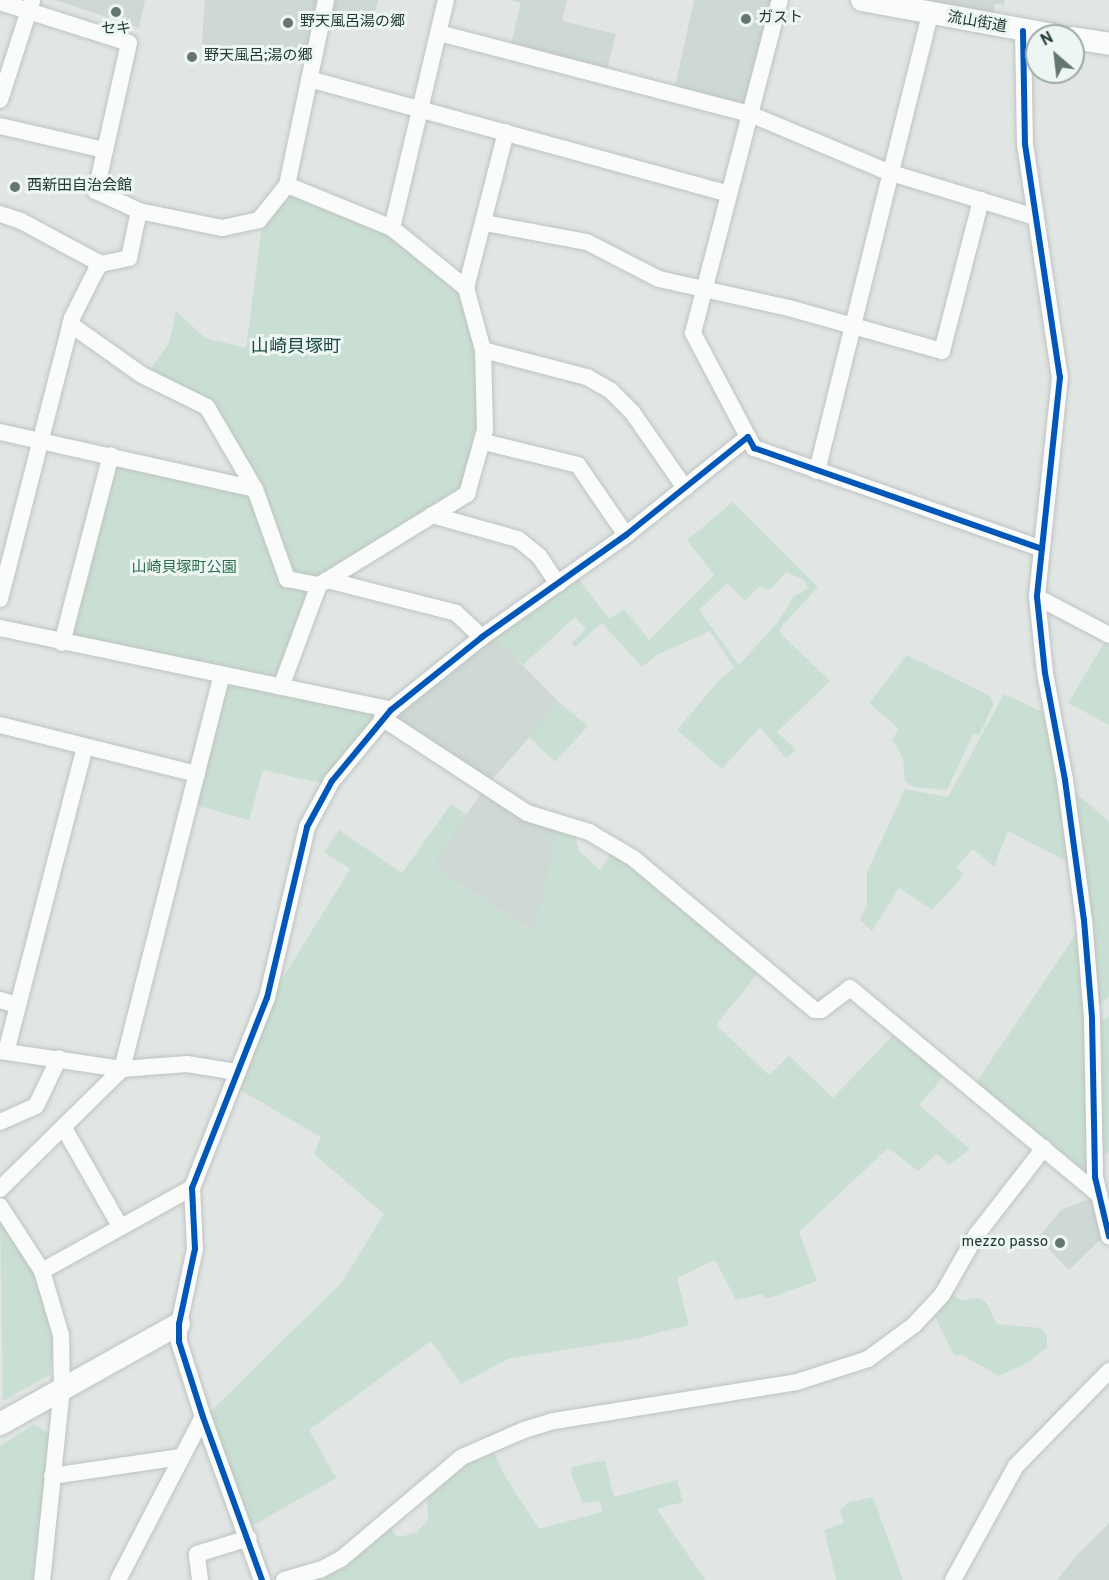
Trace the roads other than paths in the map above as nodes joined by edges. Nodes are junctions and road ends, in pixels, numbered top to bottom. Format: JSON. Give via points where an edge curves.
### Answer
{"nodes":[{"id":1,"x":326,"y":0,"type":"edge"},
{"id":2,"x":447,"y":0,"type":"edge"},
{"id":3,"x":780,"y":0,"type":"edge"},
{"id":4,"x":862,"y":0,"type":"edge"},
{"id":5,"x":0,"y":2,"type":"edge"},
{"id":6,"x":31,"y":4,"type":"edge"},
{"id":7,"x":930,"y":14,"type":"junction"},
{"id":8,"x":1023,"y":31,"type":"joint"},
{"id":9,"x":439,"y":33,"type":"junction"},
{"id":10,"x":1085,"y":40,"type":"edge"},
{"id":11,"x":1109,"y":44,"type":"edge"},
{"id":12,"x":309,"y":79,"type":"junction"},
{"id":13,"x":0,"y":100,"type":"edge"},
{"id":14,"x":421,"y":110,"type":"junction"},
{"id":15,"x":750,"y":114,"type":"junction"},
{"id":16,"x":0,"y":126,"type":"edge"},
{"id":17,"x":506,"y":132,"type":"junction"},
{"id":18,"x":104,"y":150,"type":"junction"},
{"id":19,"x":888,"y":172,"type":"junction"},
{"id":20,"x":287,"y":185,"type":"junction"},
{"id":21,"x":729,"y":194,"type":"junction"},
{"id":22,"x":981,"y":200,"type":"junction"},
{"id":23,"x":139,"y":211,"type":"junction"},
{"id":24,"x":0,"y":214,"type":"edge"},
{"id":25,"x":1035,"y":217,"type":"junction"},
{"id":26,"x":485,"y":222,"type":"junction"},
{"id":27,"x":392,"y":228,"type":"junction"},
{"id":28,"x":101,"y":264,"type":"junction"},
{"id":29,"x":705,"y":287,"type":"junction"},
{"id":30,"x":466,"y":288,"type":"junction"},
{"id":31,"x":70,"y":324,"type":"junction"},
{"id":32,"x":851,"y":325,"type":"junction"},
{"id":33,"x":483,"y":350,"type":"junction"},
{"id":34,"x":0,"y":432,"type":"edge"},
{"id":35,"x":748,"y":437,"type":"junction"},
{"id":36,"x":40,"y":441,"type":"junction"},
{"id":37,"x":484,"y":442,"type":"junction"},
{"id":38,"x":111,"y":455,"type":"junction"},
{"id":39,"x":817,"y":471,"type":"junction"},
{"id":40,"x":685,"y":488,"type":"junction"},
{"id":41,"x":255,"y":489,"type":"junction"},
{"id":42,"x":432,"y":515,"type":"junction"},
{"id":43,"x":8,"y":531,"type":"edge"},
{"id":44,"x":626,"y":535,"type":"junction"},
{"id":45,"x":1042,"y":549,"type":"junction"},
{"id":46,"x":323,"y":583,"type":"junction"},
{"id":47,"x":558,"y":584,"type":"junction"},
{"id":48,"x":1037,"y":597,"type":"junction"},
{"id":49,"x":0,"y":599,"type":"edge"},
{"id":50,"x":0,"y":628,"type":"edge"},
{"id":51,"x":1109,"y":635,"type":"edge"},
{"id":52,"x":482,"y":638,"type":"junction"},
{"id":53,"x":62,"y":643,"type":"junction"},
{"id":54,"x":222,"y":675,"type":"junction"},
{"id":55,"x":281,"y":687,"type":"junction"},
{"id":56,"x":386,"y":714,"type":"junction"},
{"id":57,"x":0,"y":725,"type":"edge"},
{"id":58,"x":85,"y":747,"type":"junction"},
{"id":59,"x":197,"y":774,"type":"junction"},
{"id":60,"x":0,"y":1000,"type":"edge"},
{"id":61,"x":18,"y":1005,"type":"junction"},
{"id":62,"x":3,"y":1052,"type":"edge"},
{"id":63,"x":59,"y":1058,"type":"junction"},
{"id":64,"x":122,"y":1069,"type":"junction"},
{"id":65,"x":237,"y":1072,"type":"junction"},
{"id":66,"x":0,"y":1122,"type":"edge"},
{"id":67,"x":64,"y":1128,"type":"junction"},
{"id":68,"x":1044,"y":1148,"type":"junction"},
{"id":69,"x":192,"y":1188,"type":"junction"},
{"id":70,"x":0,"y":1189,"type":"edge"},
{"id":71,"x":1099,"y":1195,"type":"junction"},
{"id":72,"x":0,"y":1206,"type":"edge"},
{"id":73,"x":120,"y":1226,"type":"junction"},
{"id":74,"x":1109,"y":1236,"type":"edge"},
{"id":75,"x":42,"y":1271,"type":"junction"},
{"id":76,"x":179,"y":1324,"type":"junction"},
{"id":77,"x":1109,"y":1371,"type":"edge"},
{"id":78,"x":62,"y":1388,"type":"junction"},
{"id":79,"x":203,"y":1417,"type":"junction"},
{"id":80,"x":0,"y":1424,"type":"edge"},
{"id":81,"x":181,"y":1457,"type":"junction"},
{"id":82,"x":52,"y":1476,"type":"junction"},
{"id":83,"x":249,"y":1539,"type":"junction"},
{"id":84,"x":42,"y":1580,"type":"edge"},
{"id":85,"x":118,"y":1580,"type":"edge"},
{"id":86,"x":200,"y":1580,"type":"edge"},
{"id":87,"x":262,"y":1580,"type":"edge"},
{"id":88,"x":284,"y":1580,"type":"edge"},
{"id":89,"x":952,"y":1580,"type":"edge"}],
"edges":[{"from":1,"to":12,"type":"street"},
{"from":2,"to":9,"type":"street"},
{"from":3,"to":15,"type":"street"},
{"from":4,"to":7,"type":"street","name":"流山街道"},
{"from":5,"to":6,"type":"street"},
{"from":6,"to":13,"type":"street"},
{"from":6,"to":18,"type":"street","via":[[129,44]]},
{"from":7,"to":8,"type":"street","name":"流山街道"},
{"from":7,"to":19,"type":"street"},
{"from":8,"to":25,"type":"street","via":[[1025,144]]},
{"from":9,"to":14,"type":"street"},
{"from":9,"to":15,"type":"street"},
{"from":10,"to":11,"type":"street"},
{"from":12,"to":14,"type":"street"},
{"from":12,"to":20,"type":"street"},
{"from":14,"to":17,"type":"street"},
{"from":14,"to":27,"type":"street"},
{"from":15,"to":19,"type":"street"},
{"from":15,"to":21,"type":"street"},
{"from":16,"to":18,"type":"street"},
{"from":17,"to":21,"type":"street"},
{"from":17,"to":26,"type":"street"},
{"from":18,"to":23,"type":"street","via":[[96,191]]},
{"from":19,"to":22,"type":"street"},
{"from":19,"to":32,"type":"street"},
{"from":20,"to":23,"type":"street","via":[[259,220],[222,228]]},
{"from":20,"to":27,"type":"street"},
{"from":21,"to":29,"type":"street"},
{"from":22,"to":25,"type":"street"},
{"from":22,"to":32,"type":"street","via":[[942,351]]},
{"from":23,"to":28,"type":"street","via":[[129,258]]},
{"from":24,"to":28,"type":"street","via":[[21,221]]},
{"from":25,"to":45,"type":"street","via":[[1060,377]]},
{"from":26,"to":29,"type":"street","via":[[587,242],[659,279]]},
{"from":26,"to":30,"type":"street"},
{"from":27,"to":30,"type":"street"},
{"from":28,"to":31,"type":"street"},
{"from":29,"to":32,"type":"street"},
{"from":29,"to":35,"type":"street","via":[[693,333]]},
{"from":30,"to":33,"type":"street"},
{"from":31,"to":36,"type":"street"},
{"from":31,"to":41,"type":"street","via":[[142,375],[207,407]]},
{"from":32,"to":39,"type":"street"},
{"from":33,"to":37,"type":"street"},
{"from":33,"to":40,"type":"street","via":[[587,377],[611,391],[632,412]]},
{"from":34,"to":36,"type":"street"},
{"from":35,"to":39,"type":"street","via":[[754,448]]},
{"from":35,"to":40,"type":"street"},
{"from":36,"to":38,"type":"street"},
{"from":36,"to":43,"type":"street"},
{"from":37,"to":42,"type":"street","via":[[467,494]]},
{"from":37,"to":44,"type":"street","via":[[579,465]]},
{"from":38,"to":41,"type":"street"},
{"from":38,"to":53,"type":"street"},
{"from":39,"to":45,"type":"street"},
{"from":40,"to":44,"type":"street"},
{"from":41,"to":46,"type":"street","via":[[287,579]]},
{"from":42,"to":46,"type":"street"},
{"from":42,"to":47,"type":"street","via":[[518,539],[539,556]]},
{"from":43,"to":49,"type":"street"},
{"from":44,"to":47,"type":"street"},
{"from":45,"to":48,"type":"street"},
{"from":46,"to":52,"type":"street","via":[[456,613]]},
{"from":46,"to":55,"type":"street"},
{"from":47,"to":52,"type":"street"},
{"from":48,"to":51,"type":"street"},
{"from":48,"to":71,"type":"street","via":[[1045,674],[1065,780],[1084,920],[1092,1018],[1095,1177]]},
{"from":50,"to":53,"type":"street"},
{"from":52,"to":56,"type":"street"},
{"from":53,"to":54,"type":"street"},
{"from":54,"to":55,"type":"street"},
{"from":54,"to":59,"type":"street"},
{"from":55,"to":56,"type":"street"},
{"from":56,"to":65,"type":"street","via":[[332,781],[307,827],[267,998]]},
{"from":56,"to":68,"type":"street","via":[[527,813],[589,832],[633,858],[815,1010],[821,1010],[850,988]]},
{"from":57,"to":58,"type":"street"},
{"from":58,"to":59,"type":"street"},
{"from":58,"to":61,"type":"street"},
{"from":59,"to":64,"type":"street"},
{"from":60,"to":61,"type":"street"},
{"from":61,"to":62,"type":"street"},
{"from":62,"to":63,"type":"street"},
{"from":63,"to":64,"type":"street"},
{"from":63,"to":66,"type":"street","via":[[36,1106]]},
{"from":64,"to":65,"type":"street","via":[[187,1064]]},
{"from":64,"to":67,"type":"street"},
{"from":65,"to":69,"type":"street"},
{"from":67,"to":70,"type":"street"},
{"from":67,"to":73,"type":"street"},
{"from":68,"to":71,"type":"street"},
{"from":68,"to":88,"type":"street","via":[[977,1234],[942,1295],[915,1325],[882,1351],[854,1366],[797,1382],[554,1421],[524,1430],[462,1457],[341,1559],[320,1570]]},
{"from":69,"to":73,"type":"street"},
{"from":69,"to":76,"type":"street","via":[[195,1249]]},
{"from":71,"to":74,"type":"street"},
{"from":72,"to":75,"type":"street"},
{"from":73,"to":75,"type":"street"},
{"from":75,"to":78,"type":"street","via":[[61,1335]]},
{"from":76,"to":78,"type":"street"},
{"from":76,"to":79,"type":"street","via":[[179,1342]]},
{"from":77,"to":89,"type":"street","via":[[1016,1466]]},
{"from":78,"to":80,"type":"street"},
{"from":78,"to":82,"type":"street"},
{"from":79,"to":81,"type":"street"},
{"from":79,"to":83,"type":"street"},
{"from":81,"to":82,"type":"street"},
{"from":81,"to":85,"type":"street"},
{"from":82,"to":84,"type":"street"},
{"from":83,"to":86,"type":"street","via":[[198,1554]]},
{"from":83,"to":87,"type":"street"}]}
